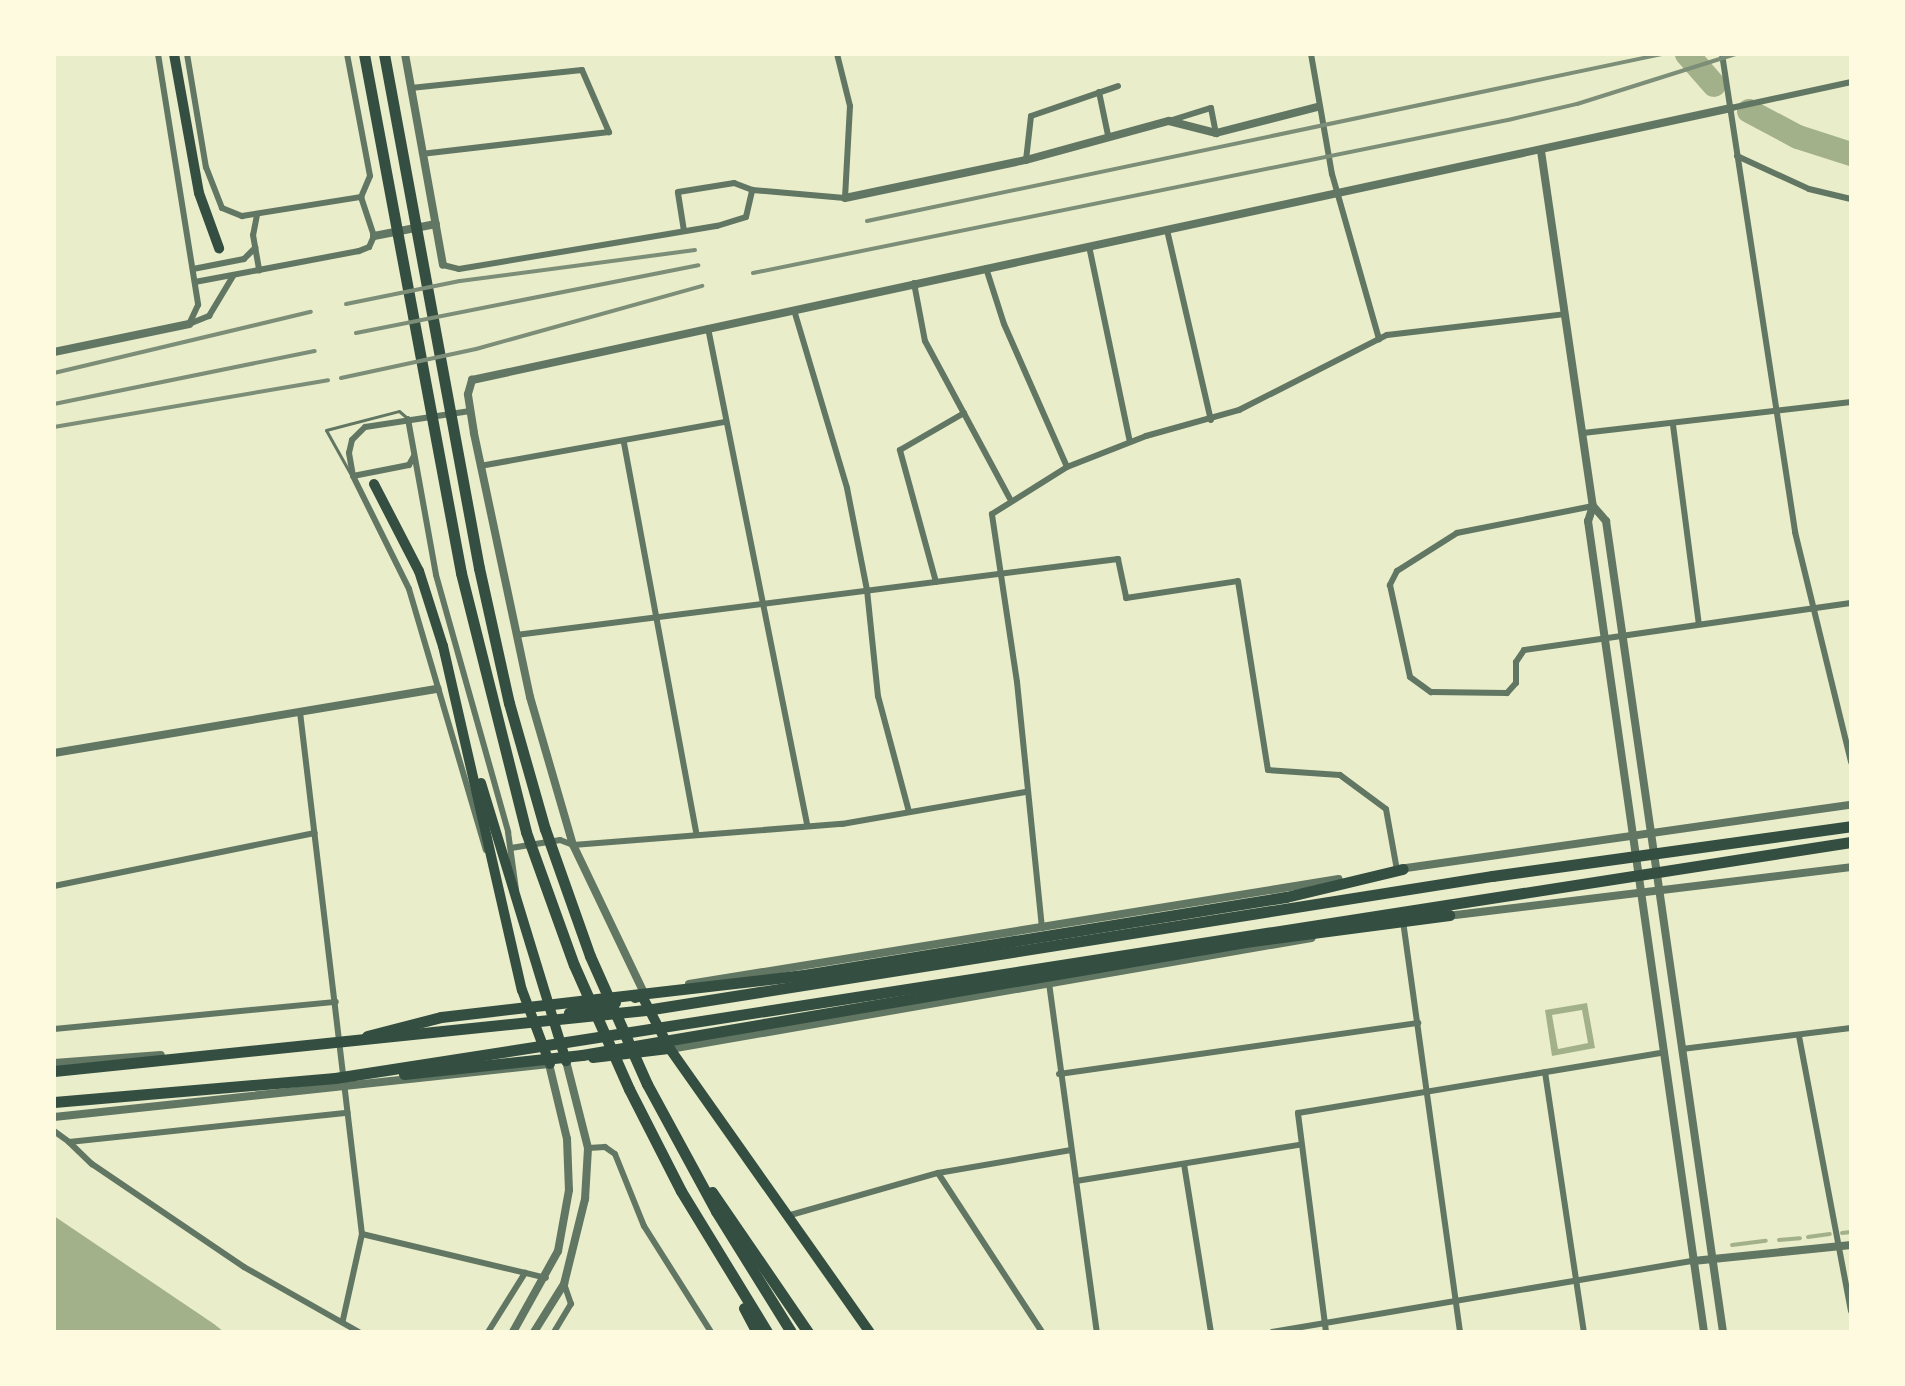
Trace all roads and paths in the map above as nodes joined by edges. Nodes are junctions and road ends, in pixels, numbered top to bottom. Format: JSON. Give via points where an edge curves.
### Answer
{"nodes":[{"id":1,"x":158,"y":54,"type":"edge"},
{"id":2,"x":174,"y":54,"type":"edge"},
{"id":3,"x":187,"y":54,"type":"edge"},
{"id":4,"x":347,"y":54,"type":"edge"},
{"id":5,"x":364,"y":54,"type":"edge"},
{"id":6,"x":384,"y":54,"type":"edge"},
{"id":7,"x":405,"y":54,"type":"edge"},
{"id":8,"x":837,"y":54,"type":"edge"},
{"id":9,"x":1311,"y":54,"type":"edge"},
{"id":10,"x":1722,"y":54,"type":"edge"},
{"id":11,"x":1851,"y":82,"type":"edge"},
{"id":12,"x":1118,"y":86,"type":"dead end"},
{"id":13,"x":411,"y":88,"type":"junction"},
{"id":14,"x":1099,"y":92,"type":"junction"},
{"id":15,"x":1317,"y":107,"type":"junction"},
{"id":16,"x":1731,"y":108,"type":"junction"},
{"id":17,"x":1169,"y":121,"type":"junction"},
{"id":18,"x":1216,"y":133,"type":"junction"},
{"id":19,"x":1108,"y":135,"type":"junction"},
{"id":20,"x":1541,"y":151,"type":"junction"},
{"id":21,"x":423,"y":154,"type":"junction"},
{"id":22,"x":1737,"y":156,"type":"junction"},
{"id":23,"x":1026,"y":160,"type":"junction"},
{"id":24,"x":752,"y":190,"type":"junction"},
{"id":25,"x":1338,"y":194,"type":"junction"},
{"id":26,"x":361,"y":197,"type":"junction"},
{"id":27,"x":1851,"y":199,"type":"edge"},
{"id":28,"x":841,"y":200,"type":"junction"},
{"id":29,"x":257,"y":215,"type":"junction"},
{"id":30,"x":436,"y":224,"type":"junction"},
{"id":31,"x":1167,"y":230,"type":"junction"},
{"id":32,"x":684,"y":231,"type":"junction"},
{"id":33,"x":374,"y":236,"type":"junction"},
{"id":34,"x":1089,"y":246,"type":"junction"},
{"id":35,"x":219,"y":248,"type":"dead end"},
{"id":36,"x":255,"y":248,"type":"junction"},
{"id":37,"x":443,"y":265,"type":"joint"},
{"id":38,"x":986,"y":268,"type":"junction"},
{"id":39,"x":193,"y":269,"type":"junction"},
{"id":40,"x":259,"y":270,"type":"junction"},
{"id":41,"x":233,"y":276,"type":"junction"},
{"id":42,"x":195,"y":282,"type":"junction"},
{"id":43,"x":914,"y":283,"type":"junction"},
{"id":44,"x":794,"y":310,"type":"junction"},
{"id":45,"x":1565,"y":314,"type":"junction"},
{"id":46,"x":189,"y":324,"type":"junction"},
{"id":47,"x":708,"y":328,"type":"junction"},
{"id":48,"x":1379,"y":339,"type":"junction"},
{"id":49,"x":54,"y":352,"type":"edge"},
{"id":50,"x":1851,"y":402,"type":"edge"},
{"id":51,"x":470,"y":411,"type":"junction"},
{"id":52,"x":1778,"y":411,"type":"junction"},
{"id":53,"x":964,"y":413,"type":"junction"},
{"id":54,"x":408,"y":419,"type":"junction"},
{"id":55,"x":1211,"y":420,"type":"junction"},
{"id":56,"x":725,"y":422,"type":"junction"},
{"id":57,"x":1673,"y":425,"type":"junction"},
{"id":58,"x":1583,"y":433,"type":"junction"},
{"id":59,"x":1130,"y":442,"type":"junction"},
{"id":60,"x":624,"y":443,"type":"junction"},
{"id":61,"x":415,"y":453,"type":"junction"},
{"id":62,"x":480,"y":466,"type":"junction"},
{"id":63,"x":1067,"y":467,"type":"junction"},
{"id":64,"x":353,"y":476,"type":"junction"},
{"id":65,"x":374,"y":484,"type":"dead end"},
{"id":66,"x":1010,"y":499,"type":"junction"},
{"id":67,"x":1593,"y":506,"type":"junction"},
{"id":68,"x":1001,"y":574,"type":"junction"},
{"id":69,"x":936,"y":582,"type":"junction"},
{"id":70,"x":867,"y":590,"type":"junction"},
{"id":71,"x":763,"y":603,"type":"junction"},
{"id":72,"x":1851,"y":603,"type":"edge"},
{"id":73,"x":1813,"y":609,"type":"junction"},
{"id":74,"x":656,"y":617,"type":"junction"},
{"id":75,"x":1699,"y":624,"type":"junction"},
{"id":76,"x":1621,"y":634,"type":"junction"},
{"id":77,"x":516,"y":635,"type":"junction"},
{"id":78,"x":1604,"y":637,"type":"junction"},
{"id":79,"x":438,"y":689,"type":"junction"},
{"id":80,"x":300,"y":712,"type":"junction"},
{"id":81,"x":54,"y":753,"type":"edge"},
{"id":82,"x":1851,"y":762,"type":"edge"},
{"id":83,"x":475,"y":770,"type":"junction"},
{"id":84,"x":1025,"y":792,"type":"junction"},
{"id":85,"x":1851,"y":805,"type":"edge"},
{"id":86,"x":909,"y":812,"type":"junction"},
{"id":87,"x":807,"y":824,"type":"junction"},
{"id":88,"x":1851,"y":826,"type":"edge"},
{"id":89,"x":1653,"y":831,"type":"junction"},
{"id":90,"x":315,"y":833,"type":"junction"},
{"id":91,"x":696,"y":833,"type":"junction"},
{"id":92,"x":1633,"y":833,"type":"junction"},
{"id":93,"x":1851,"y":842,"type":"edge"},
{"id":94,"x":573,"y":845,"type":"junction"},
{"id":95,"x":511,"y":848,"type":"junction"},
{"id":96,"x":487,"y":853,"type":"junction"},
{"id":97,"x":1851,"y":867,"type":"edge"},
{"id":98,"x":1400,"y":869,"type":"junction"},
{"id":99,"x":54,"y":886,"type":"edge"},
{"id":100,"x":1661,"y":889,"type":"junction"},
{"id":101,"x":1641,"y":891,"type":"junction"},
{"id":102,"x":516,"y":893,"type":"junction"},
{"id":103,"x":1449,"y":915,"type":"junction"},
{"id":104,"x":1403,"y":921,"type":"junction"},
{"id":105,"x":1042,"y":929,"type":"junction"},
{"id":106,"x":1049,"y":985,"type":"junction"},
{"id":107,"x":642,"y":996,"type":"junction"},
{"id":108,"x":336,"y":1002,"type":"junction"},
{"id":109,"x":553,"y":1015,"type":"junction"},
{"id":110,"x":529,"y":1018,"type":"junction"},
{"id":111,"x":1418,"y":1023,"type":"junction"},
{"id":112,"x":1851,"y":1028,"type":"edge"},
{"id":113,"x":54,"y":1029,"type":"edge"},
{"id":114,"x":1799,"y":1036,"type":"junction"},
{"id":115,"x":336,"y":1042,"type":"junction"},
{"id":116,"x":670,"y":1049,"type":"junction"},
{"id":117,"x":1682,"y":1049,"type":"junction"},
{"id":118,"x":1665,"y":1052,"type":"junction"},
{"id":119,"x":566,"y":1061,"type":"junction"},
{"id":120,"x":54,"y":1063,"type":"edge"},
{"id":121,"x":549,"y":1064,"type":"junction"},
{"id":122,"x":54,"y":1071,"type":"edge"},
{"id":123,"x":1545,"y":1072,"type":"junction"},
{"id":124,"x":1059,"y":1074,"type":"junction"},
{"id":125,"x":340,"y":1082,"type":"junction"},
{"id":126,"x":1428,"y":1092,"type":"junction"},
{"id":127,"x":54,"y":1102,"type":"edge"},
{"id":128,"x":347,"y":1113,"type":"junction"},
{"id":129,"x":54,"y":1117,"type":"edge"},
{"id":130,"x":54,"y":1131,"type":"edge"},
{"id":131,"x":673,"y":1136,"type":"junction"},
{"id":132,"x":69,"y":1142,"type":"junction"},
{"id":133,"x":1299,"y":1145,"type":"junction"},
{"id":134,"x":588,"y":1148,"type":"junction"},
{"id":135,"x":1071,"y":1150,"type":"junction"},
{"id":136,"x":1184,"y":1164,"type":"junction"},
{"id":137,"x":938,"y":1173,"type":"junction"},
{"id":138,"x":1076,"y":1181,"type":"junction"},
{"id":139,"x":681,"y":1191,"type":"junction"},
{"id":140,"x":786,"y":1216,"type":"junction"},
{"id":141,"x":362,"y":1234,"type":"junction"},
{"id":142,"x":1851,"y":1245,"type":"edge"},
{"id":143,"x":1840,"y":1246,"type":"junction"},
{"id":144,"x":1711,"y":1259,"type":"junction"},
{"id":145,"x":1693,"y":1261,"type":"junction"},
{"id":146,"x":525,"y":1273,"type":"junction"},
{"id":147,"x":546,"y":1278,"type":"junction"},
{"id":148,"x":1576,"y":1281,"type":"junction"},
{"id":149,"x":564,"y":1284,"type":"junction"},
{"id":150,"x":1456,"y":1303,"type":"junction"},
{"id":151,"x":1851,"y":1311,"type":"edge"},
{"id":152,"x":343,"y":1320,"type":"junction"},
{"id":153,"x":1324,"y":1323,"type":"junction"},
{"id":154,"x":359,"y":1332,"type":"edge"},
{"id":155,"x":488,"y":1332,"type":"edge"},
{"id":156,"x":513,"y":1332,"type":"edge"},
{"id":157,"x":534,"y":1332,"type":"edge"},
{"id":158,"x":554,"y":1332,"type":"edge"},
{"id":159,"x":711,"y":1332,"type":"edge"},
{"id":160,"x":757,"y":1332,"type":"edge"},
{"id":161,"x":767,"y":1332,"type":"edge"},
{"id":162,"x":791,"y":1332,"type":"edge"},
{"id":163,"x":808,"y":1332,"type":"edge"},
{"id":164,"x":870,"y":1332,"type":"edge"},
{"id":165,"x":1042,"y":1332,"type":"edge"},
{"id":166,"x":1097,"y":1332,"type":"edge"},
{"id":167,"x":1211,"y":1332,"type":"edge"},
{"id":168,"x":1272,"y":1332,"type":"edge"},
{"id":169,"x":1326,"y":1332,"type":"edge"},
{"id":170,"x":1460,"y":1332,"type":"edge"},
{"id":171,"x":1584,"y":1332,"type":"edge"},
{"id":172,"x":1704,"y":1332,"type":"edge"},
{"id":173,"x":1723,"y":1332,"type":"edge"}],
"edges":[{"from":1,"to":39,"type":"street"},
{"from":2,"to":35,"type":"main road","via":[[199,193]]},
{"from":3,"to":29,"type":"street","via":[[215,199],[232,214]]},
{"from":4,"to":26,"type":"street","via":[[370,176]]},
{"from":5,"to":139,"type":"highway","via":[[491,708],[548,897],[629,1089]]},
{"from":6,"to":131,"type":"highway","via":[[509,703],[566,892]]},
{"from":7,"to":13,"type":"street"},
{"from":8,"to":28,"type":"street","via":[[850,106]]},
{"from":9,"to":15,"type":"street"},
{"from":10,"to":16,"type":"street"},
{"from":11,"to":16,"type":"street"},
{"from":12,"to":14,"type":"street"},
{"from":13,"to":21,"type":"street"},
{"from":13,"to":21,"type":"street","via":[[582,70],[609,132]]},
{"from":14,"to":19,"type":"street"},
{"from":14,"to":23,"type":"street","via":[[1031,116]]},
{"from":15,"to":18,"type":"street"},
{"from":15,"to":25,"type":"street"},
{"from":16,"to":20,"type":"street"},
{"from":16,"to":22,"type":"street"},
{"from":17,"to":18,"type":"street"},
{"from":17,"to":18,"type":"street","via":[[1211,108]]},
{"from":17,"to":19,"type":"street"},
{"from":19,"to":23,"type":"street"},
{"from":20,"to":25,"type":"street"},
{"from":20,"to":45,"type":"street"},
{"from":21,"to":30,"type":"street"},
{"from":22,"to":27,"type":"street","via":[[1809,189]]},
{"from":22,"to":52,"type":"street"},
{"from":23,"to":28,"type":"street"},
{"from":24,"to":28,"type":"street"},
{"from":24,"to":32,"type":"street","via":[[746,217]]},
{"from":24,"to":32,"type":"street","via":[[734,183],[678,192]]},
{"from":25,"to":31,"type":"street"},
{"from":25,"to":48,"type":"street"},
{"from":26,"to":29,"type":"street"},
{"from":26,"to":33,"type":"street"},
{"from":29,"to":36,"type":"street"},
{"from":30,"to":33,"type":"street"},
{"from":30,"to":37,"type":"street"},
{"from":31,"to":34,"type":"street"},
{"from":31,"to":55,"type":"street"},
{"from":32,"to":37,"type":"street","via":[[459,269]]},
{"from":33,"to":40,"type":"street","via":[[369,247],[359,251]]},
{"from":34,"to":38,"type":"street"},
{"from":34,"to":59,"type":"street"},
{"from":36,"to":39,"type":"street","via":[[244,259]]},
{"from":36,"to":40,"type":"street"},
{"from":38,"to":43,"type":"street"},
{"from":38,"to":63,"type":"street","via":[[1004,324]]},
{"from":39,"to":42,"type":"street"},
{"from":40,"to":41,"type":"street"},
{"from":41,"to":42,"type":"street"},
{"from":41,"to":46,"type":"street","via":[[209,316]]},
{"from":42,"to":46,"type":"street","via":[[198,305]]},
{"from":43,"to":44,"type":"street"},
{"from":43,"to":53,"type":"street","via":[[925,341]]},
{"from":44,"to":47,"type":"street"},
{"from":44,"to":70,"type":"street","via":[[847,488]]},
{"from":45,"to":48,"type":"street"},
{"from":45,"to":58,"type":"street"},
{"from":46,"to":49,"type":"street"},
{"from":47,"to":51,"type":"street","via":[[480,375],[472,380],[468,394]]},
{"from":47,"to":56,"type":"street"},
{"from":48,"to":55,"type":"street"},
{"from":50,"to":52,"type":"street"},
{"from":51,"to":54,"type":"street"},
{"from":51,"to":62,"type":"street"},
{"from":52,"to":57,"type":"street"},
{"from":52,"to":73,"type":"street"},
{"from":53,"to":66,"type":"street"},
{"from":53,"to":69,"type":"street","via":[[900,450]]},
{"from":54,"to":61,"type":"street"},
{"from":54,"to":64,"type":"street","via":[[357,434],[349,453]]},
{"from":54,"to":64,"type":"lane","via":[[399,411],[326,430]]},
{"from":55,"to":59,"type":"street"},
{"from":56,"to":60,"type":"street"},
{"from":56,"to":71,"type":"street"},
{"from":57,"to":58,"type":"street"},
{"from":57,"to":75,"type":"street"},
{"from":58,"to":67,"type":"street"},
{"from":59,"to":63,"type":"street"},
{"from":60,"to":62,"type":"street"},
{"from":60,"to":74,"type":"street"},
{"from":61,"to":64,"type":"street","via":[[409,465]]},
{"from":61,"to":95,"type":"street","via":[[436,575]]},
{"from":62,"to":77,"type":"street"},
{"from":63,"to":66,"type":"street"},
{"from":64,"to":79,"type":"street","via":[[397,558]]},
{"from":65,"to":83,"type":"main road","via":[[419,571]]},
{"from":66,"to":68,"type":"street","via":[[992,514]]},
{"from":67,"to":76,"type":"street","via":[[1606,521]]},
{"from":67,"to":78,"type":"street","via":[[1588,521]]},
{"from":67,"to":78,"type":"street","via":[[1457,533],[1397,571],[1390,585],[1410,677],[1431,692],[1507,693],[1516,683],[1516,662],[1524,650]]},
{"from":68,"to":69,"type":"street"},
{"from":68,"to":84,"type":"street"},
{"from":68,"to":98,"type":"street","via":[[1118,559],[1126,598],[1238,581],[1268,770],[1340,775],[1386,809]]},
{"from":69,"to":70,"type":"street"},
{"from":70,"to":71,"type":"street"},
{"from":70,"to":86,"type":"street","via":[[878,696]]},
{"from":71,"to":74,"type":"street"},
{"from":71,"to":87,"type":"street"},
{"from":72,"to":73,"type":"street"},
{"from":73,"to":75,"type":"street"},
{"from":73,"to":82,"type":"street"},
{"from":74,"to":77,"type":"street"},
{"from":74,"to":91,"type":"street"},
{"from":75,"to":76,"type":"street"},
{"from":76,"to":78,"type":"street"},
{"from":76,"to":89,"type":"street"},
{"from":77,"to":94,"type":"street"},
{"from":78,"to":92,"type":"street"},
{"from":79,"to":80,"type":"street"},
{"from":79,"to":96,"type":"street"},
{"from":80,"to":81,"type":"street"},
{"from":80,"to":90,"type":"street"},
{"from":83,"to":96,"type":"main road"},
{"from":83,"to":102,"type":"main road"},
{"from":84,"to":86,"type":"street"},
{"from":84,"to":105,"type":"street"},
{"from":85,"to":89,"type":"street"},
{"from":86,"to":87,"type":"street"},
{"from":87,"to":91,"type":"street"},
{"from":88,"to":115,"type":"highway","via":[[1492,876],[646,1010]]},
{"from":89,"to":92,"type":"street"},
{"from":89,"to":100,"type":"street"},
{"from":90,"to":99,"type":"street"},
{"from":90,"to":108,"type":"street"},
{"from":91,"to":94,"type":"street"},
{"from":92,"to":98,"type":"street"},
{"from":92,"to":101,"type":"street"},
{"from":93,"to":125,"type":"highway"},
{"from":94,"to":95,"type":"street","via":[[560,840]]},
{"from":94,"to":107,"type":"street"},
{"from":95,"to":102,"type":"street"},
{"from":96,"to":110,"type":"main road"},
{"from":97,"to":100,"type":"street"},
{"from":98,"to":105,"type":"street"},
{"from":98,"to":115,"type":"highway","via":[[1342,887],[804,975],[441,1017]]},
{"from":100,"to":101,"type":"street"},
{"from":100,"to":117,"type":"street"},
{"from":101,"to":103,"type":"street"},
{"from":101,"to":118,"type":"street"},
{"from":102,"to":109,"type":"main road"},
{"from":103,"to":104,"type":"street"},
{"from":103,"to":125,"type":"highway","via":[[582,1055]]},
{"from":104,"to":106,"type":"street"},
{"from":104,"to":111,"type":"street"},
{"from":105,"to":106,"type":"street"},
{"from":105,"to":107,"type":"street","via":[[745,973]]},
{"from":106,"to":116,"type":"street"},
{"from":106,"to":124,"type":"street"},
{"from":107,"to":109,"type":"main road"},
{"from":107,"to":116,"type":"main road"},
{"from":108,"to":113,"type":"street"},
{"from":108,"to":115,"type":"street"},
{"from":109,"to":110,"type":"main road"},
{"from":109,"to":119,"type":"main road"},
{"from":110,"to":115,"type":"street"},
{"from":110,"to":121,"type":"main road"},
{"from":111,"to":124,"type":"street"},
{"from":111,"to":126,"type":"street"},
{"from":112,"to":114,"type":"street"},
{"from":114,"to":117,"type":"street"},
{"from":114,"to":143,"type":"street"},
{"from":115,"to":120,"type":"street"},
{"from":115,"to":122,"type":"highway"},
{"from":115,"to":125,"type":"street"},
{"from":116,"to":119,"type":"main road"},
{"from":116,"to":140,"type":"main road"},
{"from":117,"to":144,"type":"street"},
{"from":118,"to":123,"type":"street"},
{"from":118,"to":145,"type":"street"},
{"from":119,"to":121,"type":"main road"},
{"from":119,"to":134,"type":"street"},
{"from":121,"to":125,"type":"street"},
{"from":121,"to":147,"type":"street","via":[[567,1139],[570,1178],[558,1251]]},
{"from":123,"to":126,"type":"street"},
{"from":123,"to":148,"type":"street"},
{"from":124,"to":135,"type":"street"},
{"from":125,"to":127,"type":"highway"},
{"from":125,"to":128,"type":"street"},
{"from":125,"to":129,"type":"street"},
{"from":126,"to":133,"type":"street","via":[[1298,1113]]},
{"from":126,"to":150,"type":"street"},
{"from":128,"to":132,"type":"street"},
{"from":128,"to":141,"type":"street"},
{"from":130,"to":132,"type":"street"},
{"from":131,"to":162,"type":"highway"},
{"from":131,"to":163,"type":"highway"},
{"from":132,"to":152,"type":"street","via":[[244,1267]]},
{"from":133,"to":136,"type":"street"},
{"from":133,"to":153,"type":"street"},
{"from":134,"to":149,"type":"street","via":[[580,1228]]},
{"from":134,"to":159,"type":"street","via":[[605,1147],[615,1154],[644,1226]]},
{"from":135,"to":137,"type":"street"},
{"from":135,"to":138,"type":"street"},
{"from":136,"to":138,"type":"street"},
{"from":136,"to":167,"type":"street"},
{"from":137,"to":140,"type":"street"},
{"from":137,"to":165,"type":"street"},
{"from":138,"to":166,"type":"street"},
{"from":139,"to":160,"type":"highway"},
{"from":139,"to":161,"type":"highway"},
{"from":140,"to":164,"type":"main road"},
{"from":141,"to":146,"type":"street"},
{"from":141,"to":152,"type":"street"},
{"from":142,"to":143,"type":"street"},
{"from":143,"to":144,"type":"street"},
{"from":143,"to":151,"type":"street"},
{"from":144,"to":145,"type":"street"},
{"from":144,"to":173,"type":"street"},
{"from":145,"to":148,"type":"street"},
{"from":145,"to":172,"type":"street"},
{"from":146,"to":147,"type":"street"},
{"from":146,"to":155,"type":"street"},
{"from":147,"to":156,"type":"street"},
{"from":148,"to":150,"type":"street"},
{"from":148,"to":171,"type":"street"},
{"from":149,"to":157,"type":"street"},
{"from":149,"to":158,"type":"street","via":[[571,1304]]},
{"from":150,"to":153,"type":"street"},
{"from":150,"to":170,"type":"street"},
{"from":152,"to":154,"type":"street"},
{"from":153,"to":168,"type":"street"},
{"from":153,"to":169,"type":"street"}]}
